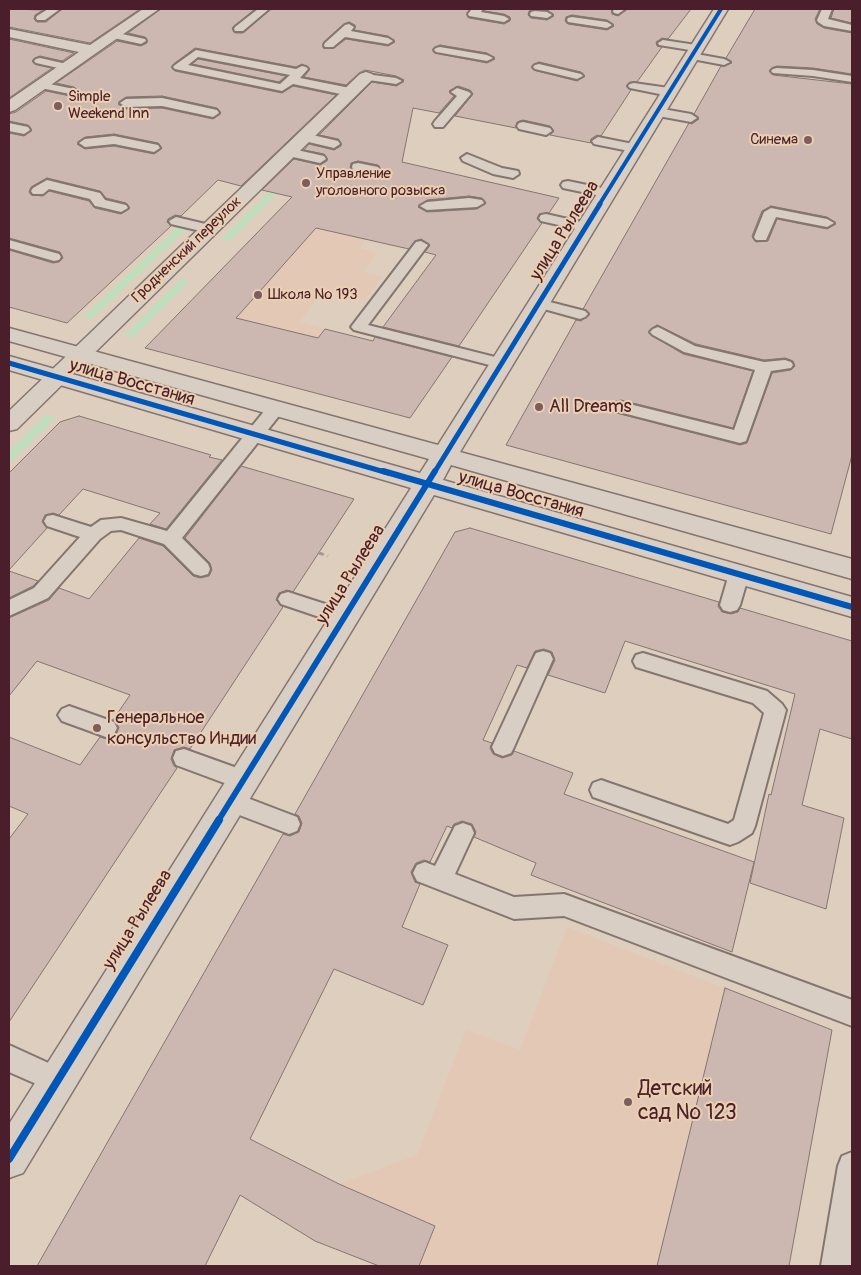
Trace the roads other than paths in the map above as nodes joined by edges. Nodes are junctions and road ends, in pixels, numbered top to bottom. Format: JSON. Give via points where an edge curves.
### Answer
{"nodes":[{"id":1,"x":55,"y":9,"type":"edge"},
{"id":2,"x":152,"y":9,"type":"edge"},
{"id":3,"x":264,"y":9,"type":"edge"},
{"id":4,"x":478,"y":9,"type":"edge"},
{"id":5,"x":721,"y":9,"type":"edge"},
{"id":6,"x":828,"y":9,"type":"edge"},
{"id":7,"x":535,"y":14,"type":"dead end"},
{"id":8,"x":547,"y":16,"type":"dead end"},
{"id":9,"x":41,"y":18,"type":"dead end"},
{"id":10,"x":504,"y":19,"type":"dead end"},
{"id":11,"x":613,"y":19,"type":"edge"},
{"id":12,"x":572,"y":20,"type":"dead end"},
{"id":13,"x":852,"y":28,"type":"edge"},
{"id":14,"x":239,"y":29,"type":"dead end"},
{"id":15,"x":14,"y":33,"type":"edge"},
{"id":16,"x":113,"y":35,"type":"junction"},
{"id":17,"x":141,"y":40,"type":"dead end"},
{"id":18,"x":388,"y":41,"type":"dead end"},
{"id":19,"x":663,"y":43,"type":"dead end"},
{"id":20,"x":329,"y":46,"type":"dead end"},
{"id":21,"x":92,"y":50,"type":"junction"},
{"id":22,"x":440,"y":50,"type":"dead end"},
{"id":23,"x":694,"y":52,"type":"junction"},
{"id":24,"x":488,"y":58,"type":"dead end"},
{"id":25,"x":40,"y":61,"type":"dead end"},
{"id":26,"x":724,"y":62,"type":"dead end"},
{"id":27,"x":67,"y":67,"type":"junction"},
{"id":28,"x":539,"y":67,"type":"dead end"},
{"id":29,"x":777,"y":71,"type":"dead end"},
{"id":30,"x":297,"y":74,"type":"junction"},
{"id":31,"x":577,"y":76,"type":"dead end"},
{"id":32,"x":366,"y":77,"type":"joint"},
{"id":33,"x":852,"y":79,"type":"edge"},
{"id":34,"x":396,"y":81,"type":"dead end"},
{"id":35,"x":40,"y":85,"type":"junction"},
{"id":36,"x":634,"y":86,"type":"dead end"},
{"id":37,"x":70,"y":91,"type":"dead end"},
{"id":38,"x":350,"y":92,"type":"junction"},
{"id":39,"x":457,"y":92,"type":"dead end"},
{"id":40,"x":669,"y":92,"type":"junction"},
{"id":41,"x":126,"y":103,"type":"dead end"},
{"id":42,"x":9,"y":107,"type":"edge"},
{"id":43,"x":213,"y":112,"type":"dead end"},
{"id":44,"x":657,"y":112,"type":"junction"},
{"id":45,"x":691,"y":118,"type":"dead end"},
{"id":46,"x":439,"y":124,"type":"dead end"},
{"id":47,"x":9,"y":126,"type":"edge"},
{"id":48,"x":523,"y":126,"type":"dead end"},
{"id":49,"x":24,"y":130,"type":"dead end"},
{"id":50,"x":546,"y":130,"type":"dead end"},
{"id":51,"x":304,"y":137,"type":"junction"},
{"id":52,"x":598,"y":140,"type":"dead end"},
{"id":53,"x":84,"y":143,"type":"dead end"},
{"id":54,"x":334,"y":144,"type":"dead end"},
{"id":55,"x":154,"y":148,"type":"dead end"},
{"id":56,"x":634,"y":148,"type":"junction"},
{"id":57,"x":288,"y":152,"type":"junction"},
{"id":58,"x":467,"y":158,"type":"dead end"},
{"id":59,"x":320,"y":159,"type":"dead end"},
{"id":60,"x":358,"y":167,"type":"dead end"},
{"id":61,"x":373,"y":170,"type":"dead end"},
{"id":62,"x":513,"y":174,"type":"dead end"},
{"id":63,"x":568,"y":185,"type":"dead end"},
{"id":64,"x":38,"y":191,"type":"dead end"},
{"id":65,"x":606,"y":194,"type":"junction"},
{"id":66,"x":477,"y":204,"type":"dead end"},
{"id":67,"x":427,"y":206,"type":"dead end"},
{"id":68,"x":122,"y":208,"type":"dead end"},
{"id":69,"x":546,"y":218,"type":"dead end"},
{"id":70,"x":176,"y":221,"type":"dead end"},
{"id":71,"x":827,"y":223,"type":"dead end"},
{"id":72,"x":585,"y":227,"type":"junction"},
{"id":73,"x":209,"y":228,"type":"junction"},
{"id":74,"x":761,"y":237,"type":"dead end"},
{"id":75,"x":9,"y":244,"type":"edge"},
{"id":76,"x":421,"y":245,"type":"dead end"},
{"id":77,"x":54,"y":258,"type":"dead end"},
{"id":78,"x":538,"y":303,"type":"junction"},
{"id":79,"x":580,"y":314,"type":"dead end"},
{"id":80,"x":658,"y":332,"type":"dead end"},
{"id":81,"x":9,"y":334,"type":"edge"},
{"id":82,"x":80,"y":354,"type":"junction"},
{"id":83,"x":9,"y":363,"type":"edge"},
{"id":84,"x":501,"y":363,"type":"junction"},
{"id":85,"x":785,"y":365,"type":"dead end"},
{"id":86,"x":764,"y":367,"type":"junction"},
{"id":87,"x":57,"y":377,"type":"junction"},
{"id":88,"x":621,"y":407,"type":"dead end"},
{"id":89,"x":276,"y":408,"type":"junction"},
{"id":90,"x":9,"y":424,"type":"edge"},
{"id":91,"x":255,"y":434,"type":"junction"},
{"id":92,"x":444,"y":455,"type":"junction"},
{"id":93,"x":427,"y":483,"type":"junction"},
{"id":94,"x":53,"y":521,"type":"dead end"},
{"id":95,"x":92,"y":534,"type":"junction"},
{"id":96,"x":171,"y":540,"type":"junction"},
{"id":97,"x":201,"y":569,"type":"dead end"},
{"id":98,"x":852,"y":569,"type":"edge"},
{"id":99,"x":739,"y":574,"type":"junction"},
{"id":100,"x":288,"y":599,"type":"dead end"},
{"id":101,"x":730,"y":605,"type":"dead end"},
{"id":102,"x":852,"y":607,"type":"edge"},
{"id":103,"x":9,"y":609,"type":"edge"},
{"id":104,"x":343,"y":617,"type":"junction"},
{"id":105,"x":543,"y":659,"type":"dead end"},
{"id":106,"x":643,"y":661,"type":"dead end"},
{"id":107,"x":69,"y":715,"type":"dead end"},
{"id":108,"x":106,"y":728,"type":"dead end"},
{"id":109,"x":503,"y":747,"type":"dead end"},
{"id":110,"x":184,"y":758,"type":"dead end"},
{"id":111,"x":236,"y":790,"type":"junction"},
{"id":112,"x":601,"y":790,"type":"dead end"},
{"id":113,"x":289,"y":824,"type":"dead end"},
{"id":114,"x":464,"y":833,"type":"dead end"},
{"id":115,"x":852,"y":1013,"type":"edge"},
{"id":116,"x":9,"y":1058,"type":"edge"},
{"id":117,"x":57,"y":1080,"type":"junction"},
{"id":118,"x":9,"y":1158,"type":"edge"},
{"id":119,"x":852,"y":1166,"type":"edge"},
{"id":120,"x":836,"y":1266,"type":"edge"}],
"edges":[{"from":1,"to":9,"type":"lane"},
{"from":2,"to":16,"type":"street"},
{"from":3,"to":14,"type":"lane"},
{"from":4,"to":10,"type":"lane","via":[[474,14]]},
{"from":5,"to":23,"type":"street","name":"улица Рылеева"},
{"from":6,"to":13,"type":"lane","via":[[822,20]]},
{"from":7,"to":8,"type":"lane"},
{"from":11,"to":12,"type":"lane"},
{"from":15,"to":21,"type":"street"},
{"from":16,"to":17,"type":"lane"},
{"from":16,"to":21,"type":"street"},
{"from":18,"to":20,"type":"lane","via":[[345,30]]},
{"from":19,"to":23,"type":"lane"},
{"from":21,"to":27,"type":"street"},
{"from":22,"to":24,"type":"lane"},
{"from":23,"to":26,"type":"lane"},
{"from":23,"to":40,"type":"street","name":"улица Рылеева"},
{"from":25,"to":27,"type":"lane"},
{"from":27,"to":35,"type":"street"},
{"from":28,"to":31,"type":"lane"},
{"from":29,"to":33,"type":"lane","via":[[813,72]]},
{"from":30,"to":30,"type":"lane","via":[[193,52],[178,67],[282,88]]},
{"from":30,"to":38,"type":"lane"},
{"from":32,"to":34,"type":"lane"},
{"from":32,"to":38,"type":"street","name":"Гродненский переулок"},
{"from":35,"to":37,"type":"lane"},
{"from":35,"to":42,"type":"street"},
{"from":36,"to":40,"type":"lane"},
{"from":38,"to":51,"type":"street","name":"Гродненский переулок"},
{"from":39,"to":46,"type":"lane","via":[[465,94]]},
{"from":40,"to":44,"type":"street","name":"улица Рылеева"},
{"from":41,"to":43,"type":"lane","via":[[162,102]]},
{"from":44,"to":45,"type":"lane"},
{"from":44,"to":56,"type":"street","name":"улица Рылеева"},
{"from":47,"to":49,"type":"lane"},
{"from":48,"to":50,"type":"lane"},
{"from":51,"to":54,"type":"lane"},
{"from":51,"to":57,"type":"street","name":"Гродненский переулок"},
{"from":52,"to":56,"type":"lane"},
{"from":53,"to":55,"type":"lane","via":[[114,140]]},
{"from":56,"to":65,"type":"street","name":"улица Рылеева"},
{"from":57,"to":59,"type":"lane"},
{"from":57,"to":73,"type":"street","name":"Гродненский переулок"},
{"from":58,"to":62,"type":"lane"},
{"from":60,"to":61,"type":"lane"},
{"from":63,"to":65,"type":"lane"},
{"from":64,"to":68,"type":"lane","via":[[47,184],[95,196],[100,203]]},
{"from":65,"to":72,"type":"street","name":"улица Рылеева"},
{"from":66,"to":67,"type":"lane"},
{"from":69,"to":72,"type":"lane"},
{"from":70,"to":73,"type":"lane"},
{"from":71,"to":74,"type":"lane","via":[[771,212]]},
{"from":72,"to":78,"type":"street","name":"улица Рылеева"},
{"from":73,"to":82,"type":"street","name":"Гродненский переулок"},
{"from":75,"to":77,"type":"lane"},
{"from":76,"to":84,"type":"lane","via":[[359,327]]},
{"from":78,"to":79,"type":"lane"},
{"from":78,"to":84,"type":"street","name":"улица Рылеева"},
{"from":80,"to":86,"type":"lane","via":[[690,349]]},
{"from":81,"to":82,"type":"street","name":"улица Восстания"},
{"from":82,"to":87,"type":"street","name":"Гродненский переулок"},
{"from":82,"to":89,"type":"street","name":"улица Восстания"},
{"from":83,"to":87,"type":"street","name":"улица Восстания"},
{"from":84,"to":92,"type":"street","name":"улица Рылеева"},
{"from":85,"to":86,"type":"lane"},
{"from":86,"to":88,"type":"lane","via":[[740,437]]},
{"from":87,"to":90,"type":"street","name":"Гродненский переулок"},
{"from":87,"to":91,"type":"street","name":"улица Восстания"},
{"from":89,"to":91,"type":"lane"},
{"from":89,"to":92,"type":"street","name":"улица Восстания"},
{"from":91,"to":93,"type":"street","name":"улица Восстания"},
{"from":91,"to":96,"type":"lane"},
{"from":92,"to":93,"type":"street","name":"улица Рылеева"},
{"from":92,"to":98,"type":"street","name":"улица Восстания"},
{"from":93,"to":99,"type":"street","name":"улица Восстания"},
{"from":93,"to":104,"type":"street","name":"улица Рылеева"},
{"from":94,"to":95,"type":"lane"},
{"from":95,"to":96,"type":"lane","via":[[107,525],[121,524]]},
{"from":95,"to":103,"type":"lane","via":[[41,593]]},
{"from":96,"to":97,"type":"lane"},
{"from":99,"to":101,"type":"lane"},
{"from":99,"to":102,"type":"street","name":"улица Восстания"},
{"from":100,"to":104,"type":"lane"},
{"from":104,"to":111,"type":"street","name":"улица Рылеева"},
{"from":105,"to":109,"type":"lane"},
{"from":106,"to":112,"type":"lane","via":[[709,674],[760,696],[774,710],[744,826],[730,835]]},
{"from":107,"to":108,"type":"lane"},
{"from":110,"to":111,"type":"lane"},
{"from":111,"to":113,"type":"lane"},
{"from":111,"to":117,"type":"street","name":"улица Рылеева"},
{"from":114,"to":115,"type":"lane","via":[[433,876],[514,908],[564,905]]},
{"from":116,"to":117,"type":"lane"},
{"from":117,"to":118,"type":"street","name":"улица Рылеева"},
{"from":119,"to":120,"type":"lane"}]}
